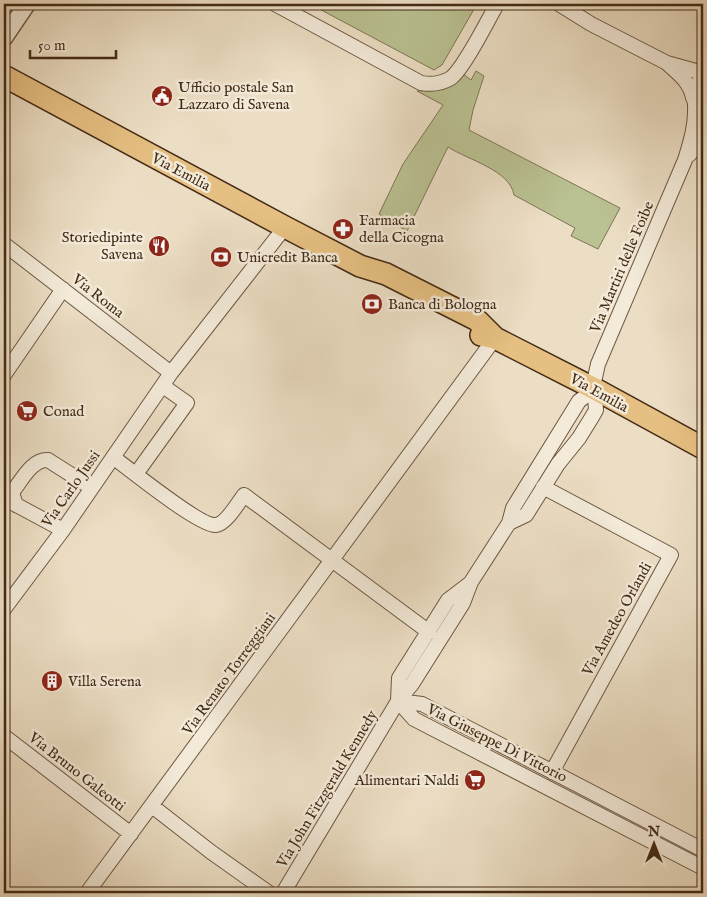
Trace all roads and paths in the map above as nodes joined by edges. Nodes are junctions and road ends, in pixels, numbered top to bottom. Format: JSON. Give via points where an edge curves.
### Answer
{"nodes":[{"id":1,"x":27,"y":4,"type":"edge"},
{"id":2,"x":275,"y":4,"type":"edge"},
{"id":3,"x":497,"y":4,"type":"edge"},
{"id":4,"x":559,"y":4,"type":"edge"},
{"id":5,"x":4,"y":38,"type":"edge"},
{"id":6,"x":667,"y":63,"type":"junction"},
{"id":7,"x":703,"y":73,"type":"edge"},
{"id":8,"x":4,"y":76,"type":"edge"},
{"id":9,"x":703,"y":77,"type":"edge"},
{"id":10,"x":697,"y":106,"type":"edge"},
{"id":11,"x":703,"y":138,"type":"edge"},
{"id":12,"x":685,"y":160,"type":"junction"},
{"id":13,"x":285,"y":227,"type":"junction"},
{"id":14,"x":4,"y":244,"type":"edge"},
{"id":15,"x":63,"y":289,"type":"junction"},
{"id":16,"x":495,"y":338,"type":"junction"},
{"id":17,"x":171,"y":373,"type":"junction"},
{"id":18,"x":4,"y":375,"type":"edge"},
{"id":19,"x":162,"y":386,"type":"junction"},
{"id":20,"x":596,"y":389,"type":"junction"},
{"id":21,"x":703,"y":448,"type":"edge"},
{"id":22,"x":113,"y":457,"type":"junction"},
{"id":23,"x":136,"y":474,"type":"junction"},
{"id":24,"x":543,"y":487,"type":"junction"},
{"id":25,"x":92,"y":488,"type":"junction"},
{"id":26,"x":7,"y":492,"type":"edge"},
{"id":27,"x":509,"y":523,"type":"junction"},
{"id":28,"x":62,"y":530,"type":"junction"},
{"id":29,"x":333,"y":560,"type":"junction"},
{"id":30,"x":471,"y":582,"type":"junction"},
{"id":31,"x":4,"y":609,"type":"edge"},
{"id":32,"x":429,"y":632,"type":"junction"},
{"id":33,"x":398,"y":701,"type":"junction"},
{"id":34,"x":4,"y":736,"type":"edge"},
{"id":35,"x":552,"y":772,"type":"junction"},
{"id":36,"x":152,"y":806,"type":"junction"},
{"id":37,"x":131,"y":834,"type":"junction"},
{"id":38,"x":703,"y":850,"type":"edge"},
{"id":39,"x":703,"y":868,"type":"edge"},
{"id":40,"x":87,"y":893,"type":"edge"},
{"id":41,"x":269,"y":893,"type":"edge"},
{"id":42,"x":283,"y":893,"type":"edge"}],
"edges":[{"from":1,"to":5,"type":"street"},
{"from":2,"to":3,"type":"street","via":[[421,83],[431,84],[441,83],[458,71]]},
{"from":4,"to":6,"type":"street"},
{"from":6,"to":7,"type":"street"},
{"from":6,"to":10,"type":"street","via":[[688,83]]},
{"from":8,"to":13,"type":"main road","name":"Via Emilia"},
{"from":9,"to":10,"type":"street","name":"Via Martiri delle Foibe","via":[[696,87]]},
{"from":10,"to":12,"type":"street","name":"Via Martiri delle Foibe"},
{"from":11,"to":12,"type":"street","name":"Via Martiri delle Foibe"},
{"from":12,"to":20,"type":"street","name":"Via Martiri delle Foibe","via":[[598,364]]},
{"from":13,"to":16,"type":"main road","name":"Via Emilia","via":[[477,320]]},
{"from":13,"to":17,"type":"street","name":"Via Carlo Jussi"},
{"from":14,"to":15,"type":"street","name":"Via Roma"},
{"from":15,"to":17,"type":"street","name":"Via Roma"},
{"from":15,"to":18,"type":"street"},
{"from":16,"to":20,"type":"main road","name":"Via Emilia"},
{"from":16,"to":29,"type":"street","name":"Via Renato Torreggiani"},
{"from":17,"to":19,"type":"street","name":"Via Carlo Jussi"},
{"from":19,"to":22,"type":"street","name":"Via Carlo Jussi"},
{"from":19,"to":23,"type":"street","via":[[186,403]]},
{"from":20,"to":21,"type":"main road","name":"Via Emilia"},
{"from":20,"to":24,"type":"street","name":"Via John Fitzgerald Kennedy","via":[[596,410]]},
{"from":20,"to":27,"type":"street","name":"Via John Fitzgerald Kennedy","via":[[579,401],[513,508]]},
{"from":22,"to":23,"type":"street"},
{"from":22,"to":25,"type":"street","name":"Via Carlo Jussi"},
{"from":23,"to":29,"type":"street","via":[[213,525],[224,521],[244,495]]},
{"from":24,"to":27,"type":"street","name":"Via John Fitzgerald Kennedy","via":[[526,515]]},
{"from":24,"to":35,"type":"street","name":"Via Amedeo Orlandi","via":[[671,555]]},
{"from":25,"to":26,"type":"street","via":[[43,460],[34,464]]},
{"from":25,"to":28,"type":"street","name":"Via Carlo Jussi"},
{"from":26,"to":28,"type":"street","via":[[13,496],[16,505]]},
{"from":27,"to":30,"type":"street","name":"Via John Fitzgerald Kennedy"},
{"from":28,"to":31,"type":"street","name":"Via Carlo Jussi"},
{"from":29,"to":32,"type":"street"},
{"from":29,"to":36,"type":"street","name":"Via Renato Torreggiani"},
{"from":30,"to":32,"type":"street","name":"Via John Fitzgerald Kennedy","via":[[448,600]]},
{"from":30,"to":33,"type":"street","name":"Via John Fitzgerald Kennedy","via":[[458,611]]},
{"from":32,"to":33,"type":"street","name":"Via John Fitzgerald Kennedy","via":[[399,678]]},
{"from":33,"to":35,"type":"street","name":"Via Giuseppe Di Vittorio","via":[[422,704]]},
{"from":33,"to":39,"type":"street","name":"Via Giuseppe Di Vittorio","via":[[414,719]]},
{"from":33,"to":42,"type":"street","name":"Via John Fitzgerald Kennedy"},
{"from":34,"to":37,"type":"street","name":"Via Bruno Galeotti"},
{"from":35,"to":38,"type":"street","name":"Via Giuseppe Di Vittorio"},
{"from":36,"to":37,"type":"street","name":"Via Renato Torreggiani"},
{"from":36,"to":41,"type":"street"},
{"from":37,"to":40,"type":"street","name":"Via Renato Torreggiani"}]}
